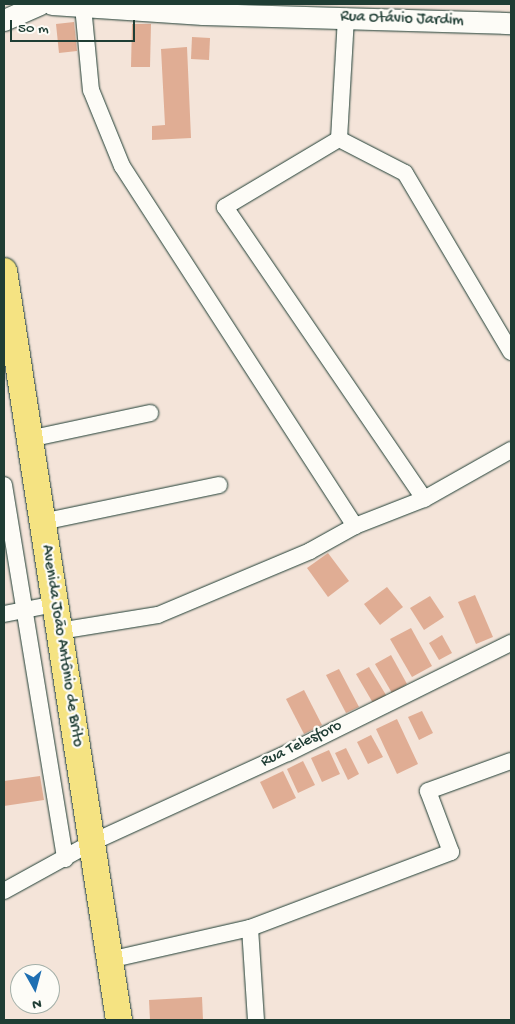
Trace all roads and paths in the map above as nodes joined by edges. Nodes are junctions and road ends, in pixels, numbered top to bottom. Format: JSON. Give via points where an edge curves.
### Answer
{"nodes":[{"id":1,"x":40,"y":4,"type":"edge"},
{"id":2,"x":52,"y":4,"type":"edge"},
{"id":3,"x":83,"y":6,"type":"junction"},
{"id":4,"x":294,"y":10,"type":"edge"},
{"id":5,"x":346,"y":18,"type":"junction"},
{"id":6,"x":4,"y":20,"type":"edge"},
{"id":7,"x":511,"y":23,"type":"edge"},
{"id":8,"x":339,"y":139,"type":"junction"},
{"id":9,"x":4,"y":271,"type":"edge"},
{"id":10,"x":9,"y":346,"type":"edge"},
{"id":11,"x":511,"y":352,"type":"edge"},
{"id":12,"x":150,"y":413,"type":"dead end"},
{"id":13,"x":28,"y":439,"type":"junction"},
{"id":14,"x":511,"y":450,"type":"edge"},
{"id":15,"x":4,"y":484,"type":"edge"},
{"id":16,"x":219,"y":485,"type":"dead end"},
{"id":17,"x":424,"y":499,"type":"junction"},
{"id":18,"x":42,"y":522,"type":"junction"},
{"id":19,"x":355,"y":526,"type":"junction"},
{"id":20,"x":55,"y":604,"type":"junction"},
{"id":21,"x":24,"y":610,"type":"junction"},
{"id":22,"x":4,"y":614,"type":"edge"},
{"id":23,"x":59,"y":631,"type":"junction"},
{"id":24,"x":511,"y":643,"type":"edge"},
{"id":25,"x":511,"y":761,"type":"edge"},
{"id":26,"x":91,"y":843,"type":"junction"},
{"id":27,"x":66,"y":859,"type":"junction"},
{"id":28,"x":4,"y":891,"type":"edge"},
{"id":29,"x":250,"y":928,"type":"junction"},
{"id":30,"x":110,"y":960,"type":"junction"},
{"id":31,"x":119,"y":1020,"type":"edge"},
{"id":32,"x":256,"y":1020,"type":"edge"}],
"edges":[{"from":1,"to":6,"type":"street"},
{"from":2,"to":3,"type":"street","name":"Rua Otávio Jardim"},
{"from":3,"to":4,"type":"street","name":"Rua Otávio Jardim"},
{"from":3,"to":19,"type":"street","via":[[91,90],[122,166]]},
{"from":4,"to":5,"type":"street","name":"Rua Otávio Jardim"},
{"from":5,"to":7,"type":"street","name":"Rua Otávio Jardim"},
{"from":5,"to":8,"type":"street"},
{"from":8,"to":11,"type":"street","via":[[405,173]]},
{"from":8,"to":17,"type":"street","via":[[225,207]]},
{"from":9,"to":10,"type":"main road","name":"Avenida João Antônio de Brito"},
{"from":10,"to":13,"type":"main road","name":"Avenida João Antônio de Brito"},
{"from":12,"to":13,"type":"street"},
{"from":13,"to":18,"type":"main road","name":"Avenida João Antônio de Brito"},
{"from":14,"to":17,"type":"street"},
{"from":15,"to":21,"type":"street"},
{"from":16,"to":18,"type":"street"},
{"from":17,"to":19,"type":"street"},
{"from":18,"to":20,"type":"main road","name":"Avenida João Antônio de Brito"},
{"from":19,"to":23,"type":"street","via":[[310,551],[158,615]]},
{"from":20,"to":21,"type":"street"},
{"from":20,"to":23,"type":"main road","name":"Avenida João Antônio de Brito"},
{"from":21,"to":22,"type":"street"},
{"from":21,"to":27,"type":"street"},
{"from":23,"to":26,"type":"main road","name":"Avenida João Antônio de Brito"},
{"from":24,"to":26,"type":"street","name":"Rua Telesforo","via":[[288,753]]},
{"from":25,"to":29,"type":"street","via":[[428,792],[451,852]]},
{"from":26,"to":27,"type":"street","name":"Rua Telesforo"},
{"from":26,"to":30,"type":"main road","name":"Avenida João Antônio de Brito"},
{"from":27,"to":28,"type":"street","name":"Rua Telesforo"},
{"from":29,"to":30,"type":"street"},
{"from":29,"to":32,"type":"street"},
{"from":30,"to":31,"type":"main road","name":"Avenida João Antônio de Brito"}]}
